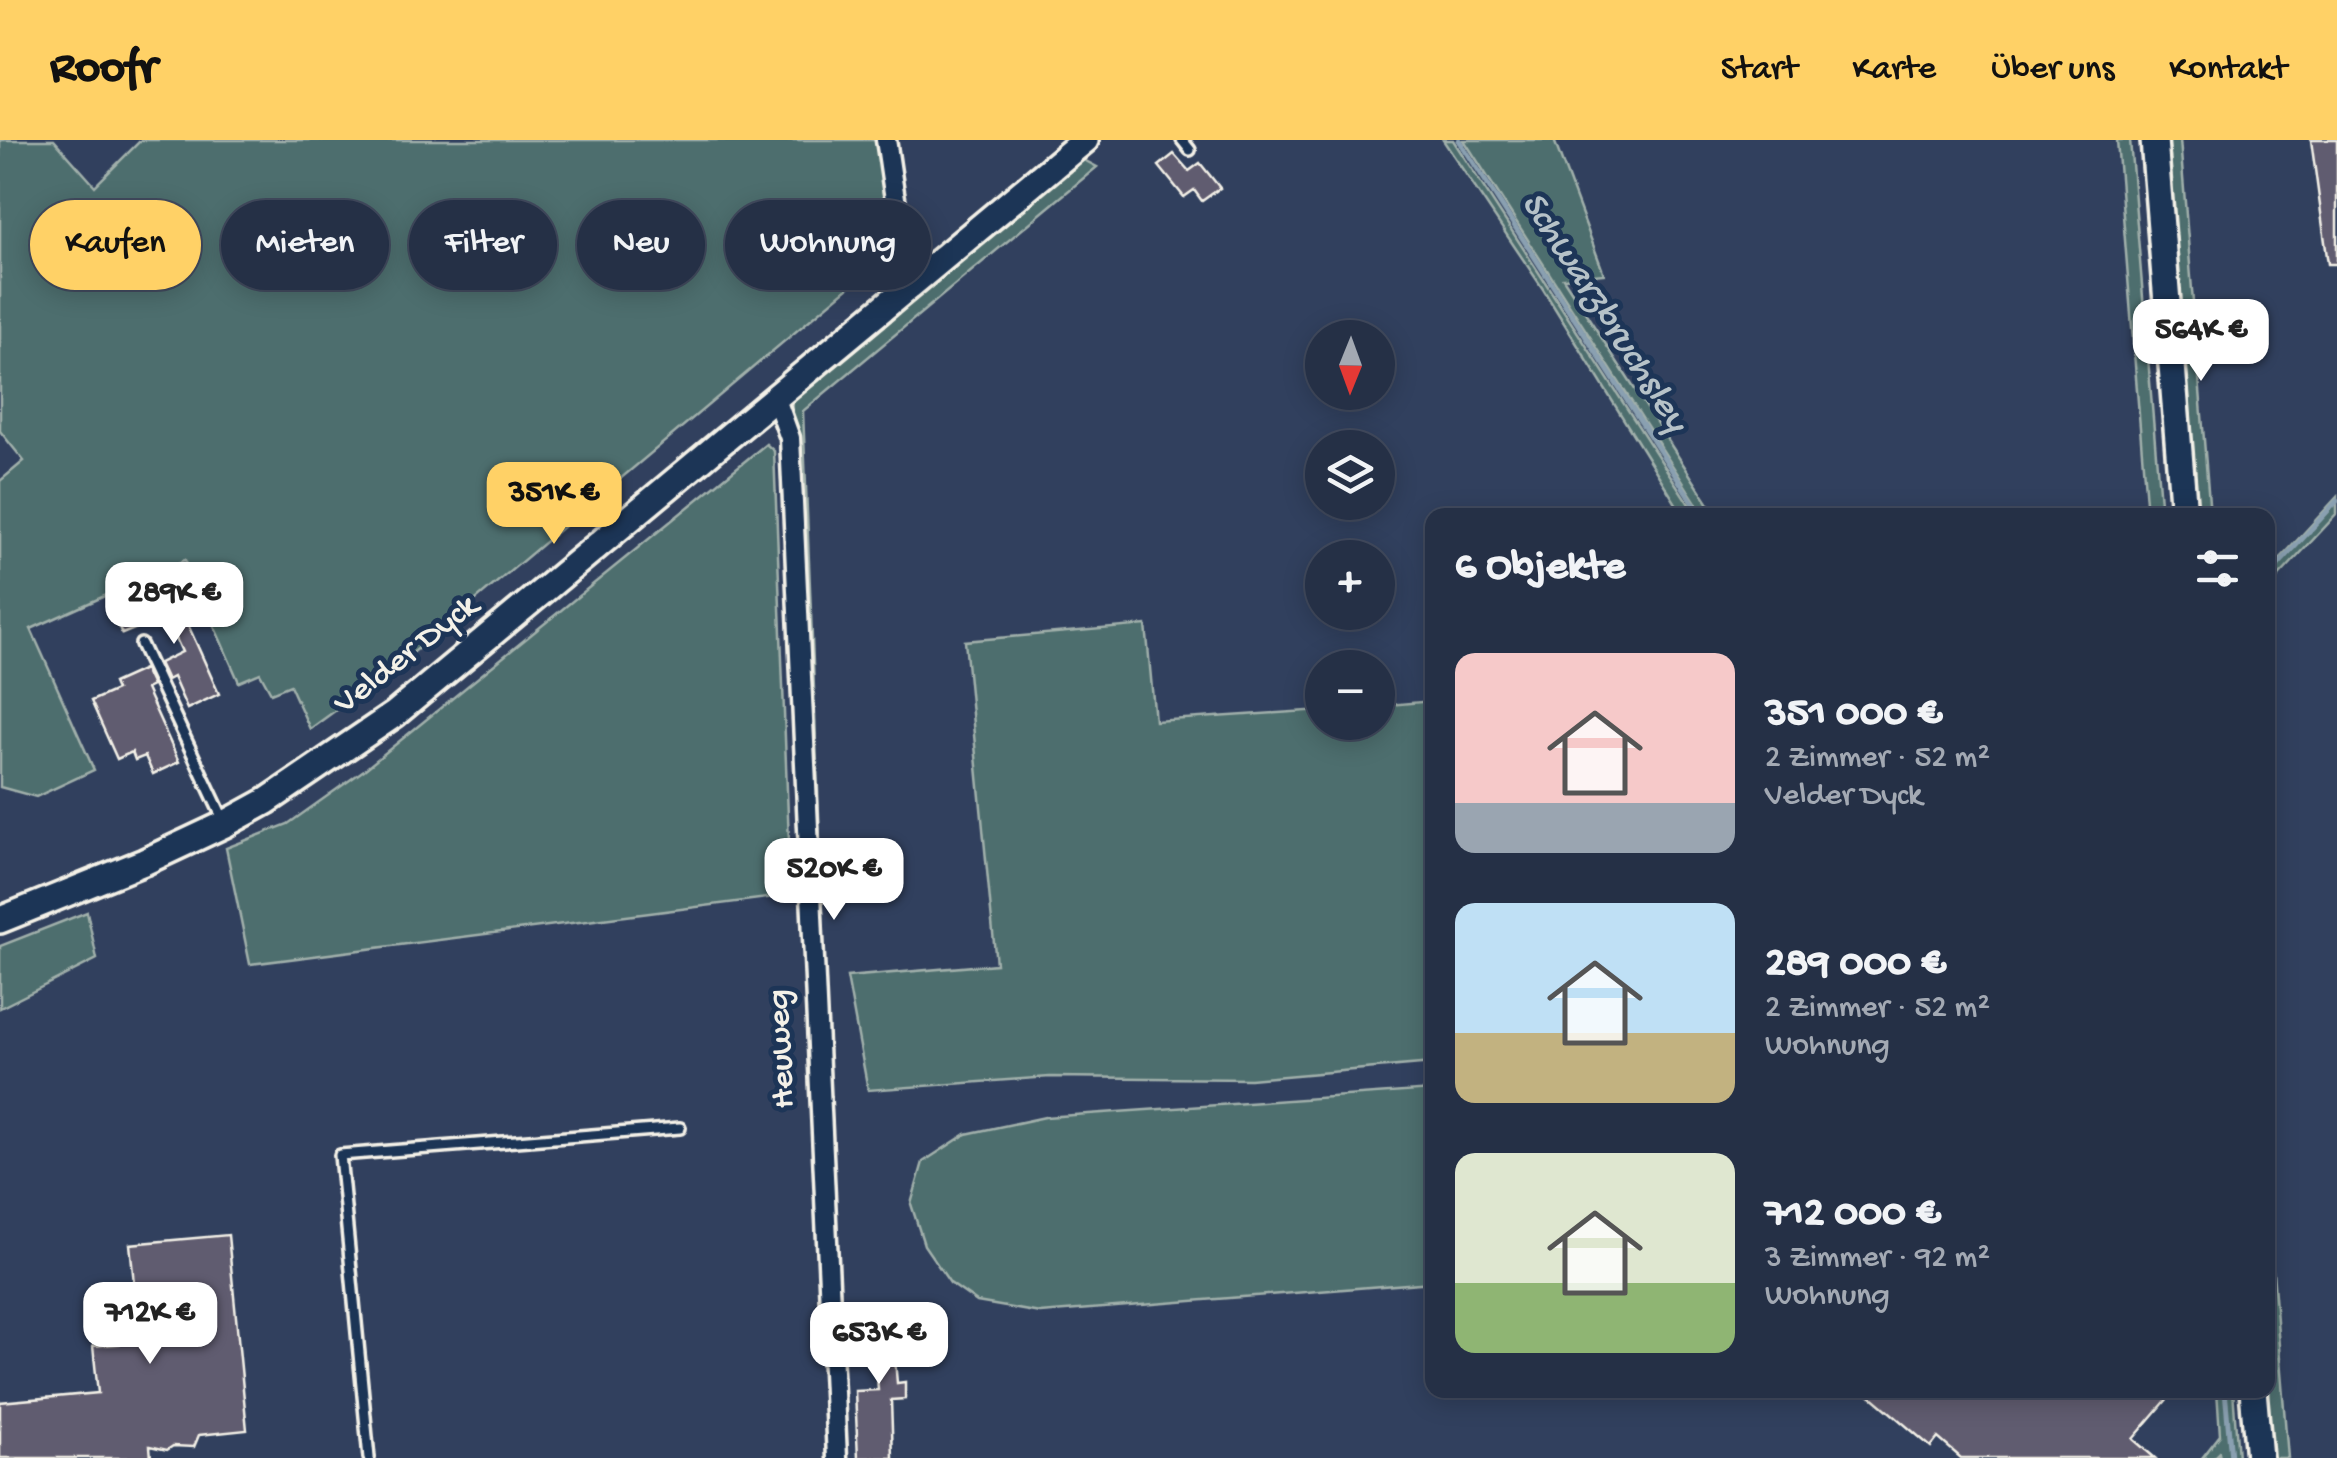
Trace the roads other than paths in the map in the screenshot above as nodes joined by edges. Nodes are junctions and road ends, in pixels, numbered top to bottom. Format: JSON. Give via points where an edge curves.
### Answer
{"nodes":[{"id":1,"x":886,"y":140,"type":"edge"},
{"id":2,"x":1085,"y":140,"type":"edge"},
{"id":3,"x":1182,"y":140,"type":"edge"},
{"id":4,"x":2154,"y":140,"type":"edge"},
{"id":5,"x":1190,"y":150,"type":"dead end"},
{"id":6,"x":897,"y":200,"type":"edge"},
{"id":7,"x":931,"y":270,"type":"edge"},
{"id":8,"x":907,"y":290,"type":"edge"},
{"id":9,"x":776,"y":399,"type":"junction"},
{"id":10,"x":2183,"y":508,"type":"edge"},
{"id":11,"x":141,"y":644,"type":"dead end"},
{"id":12,"x":225,"y":824,"type":"junction"},
{"id":13,"x":0,"y":920,"type":"edge"},
{"id":14,"x":680,"y":1128,"type":"dead end"},
{"id":15,"x":2254,"y":1398,"type":"edge"},
{"id":16,"x":369,"y":1458,"type":"edge"},
{"id":17,"x":836,"y":1458,"type":"edge"},
{"id":18,"x":2258,"y":1458,"type":"edge"}],
"edges":[{"from":1,"to":6,"type":"street"},
{"from":2,"to":7,"type":"main road","name":"Velder Dyck"},
{"from":3,"to":5,"type":"lane"},
{"from":4,"to":10,"type":"main road"},
{"from":8,"to":9,"type":"main road","name":"Velder Dyck"},
{"from":9,"to":12,"type":"main road","name":"Velder Dyck","via":[[395,714]]},
{"from":9,"to":17,"type":"street","name":"Heuweg","via":[[790,438]]},
{"from":11,"to":12,"type":"lane"},
{"from":12,"to":13,"type":"main road","name":"Velder Dyck"},
{"from":14,"to":16,"type":"lane","via":[[340,1156]]},
{"from":15,"to":18,"type":"main road"}]}
